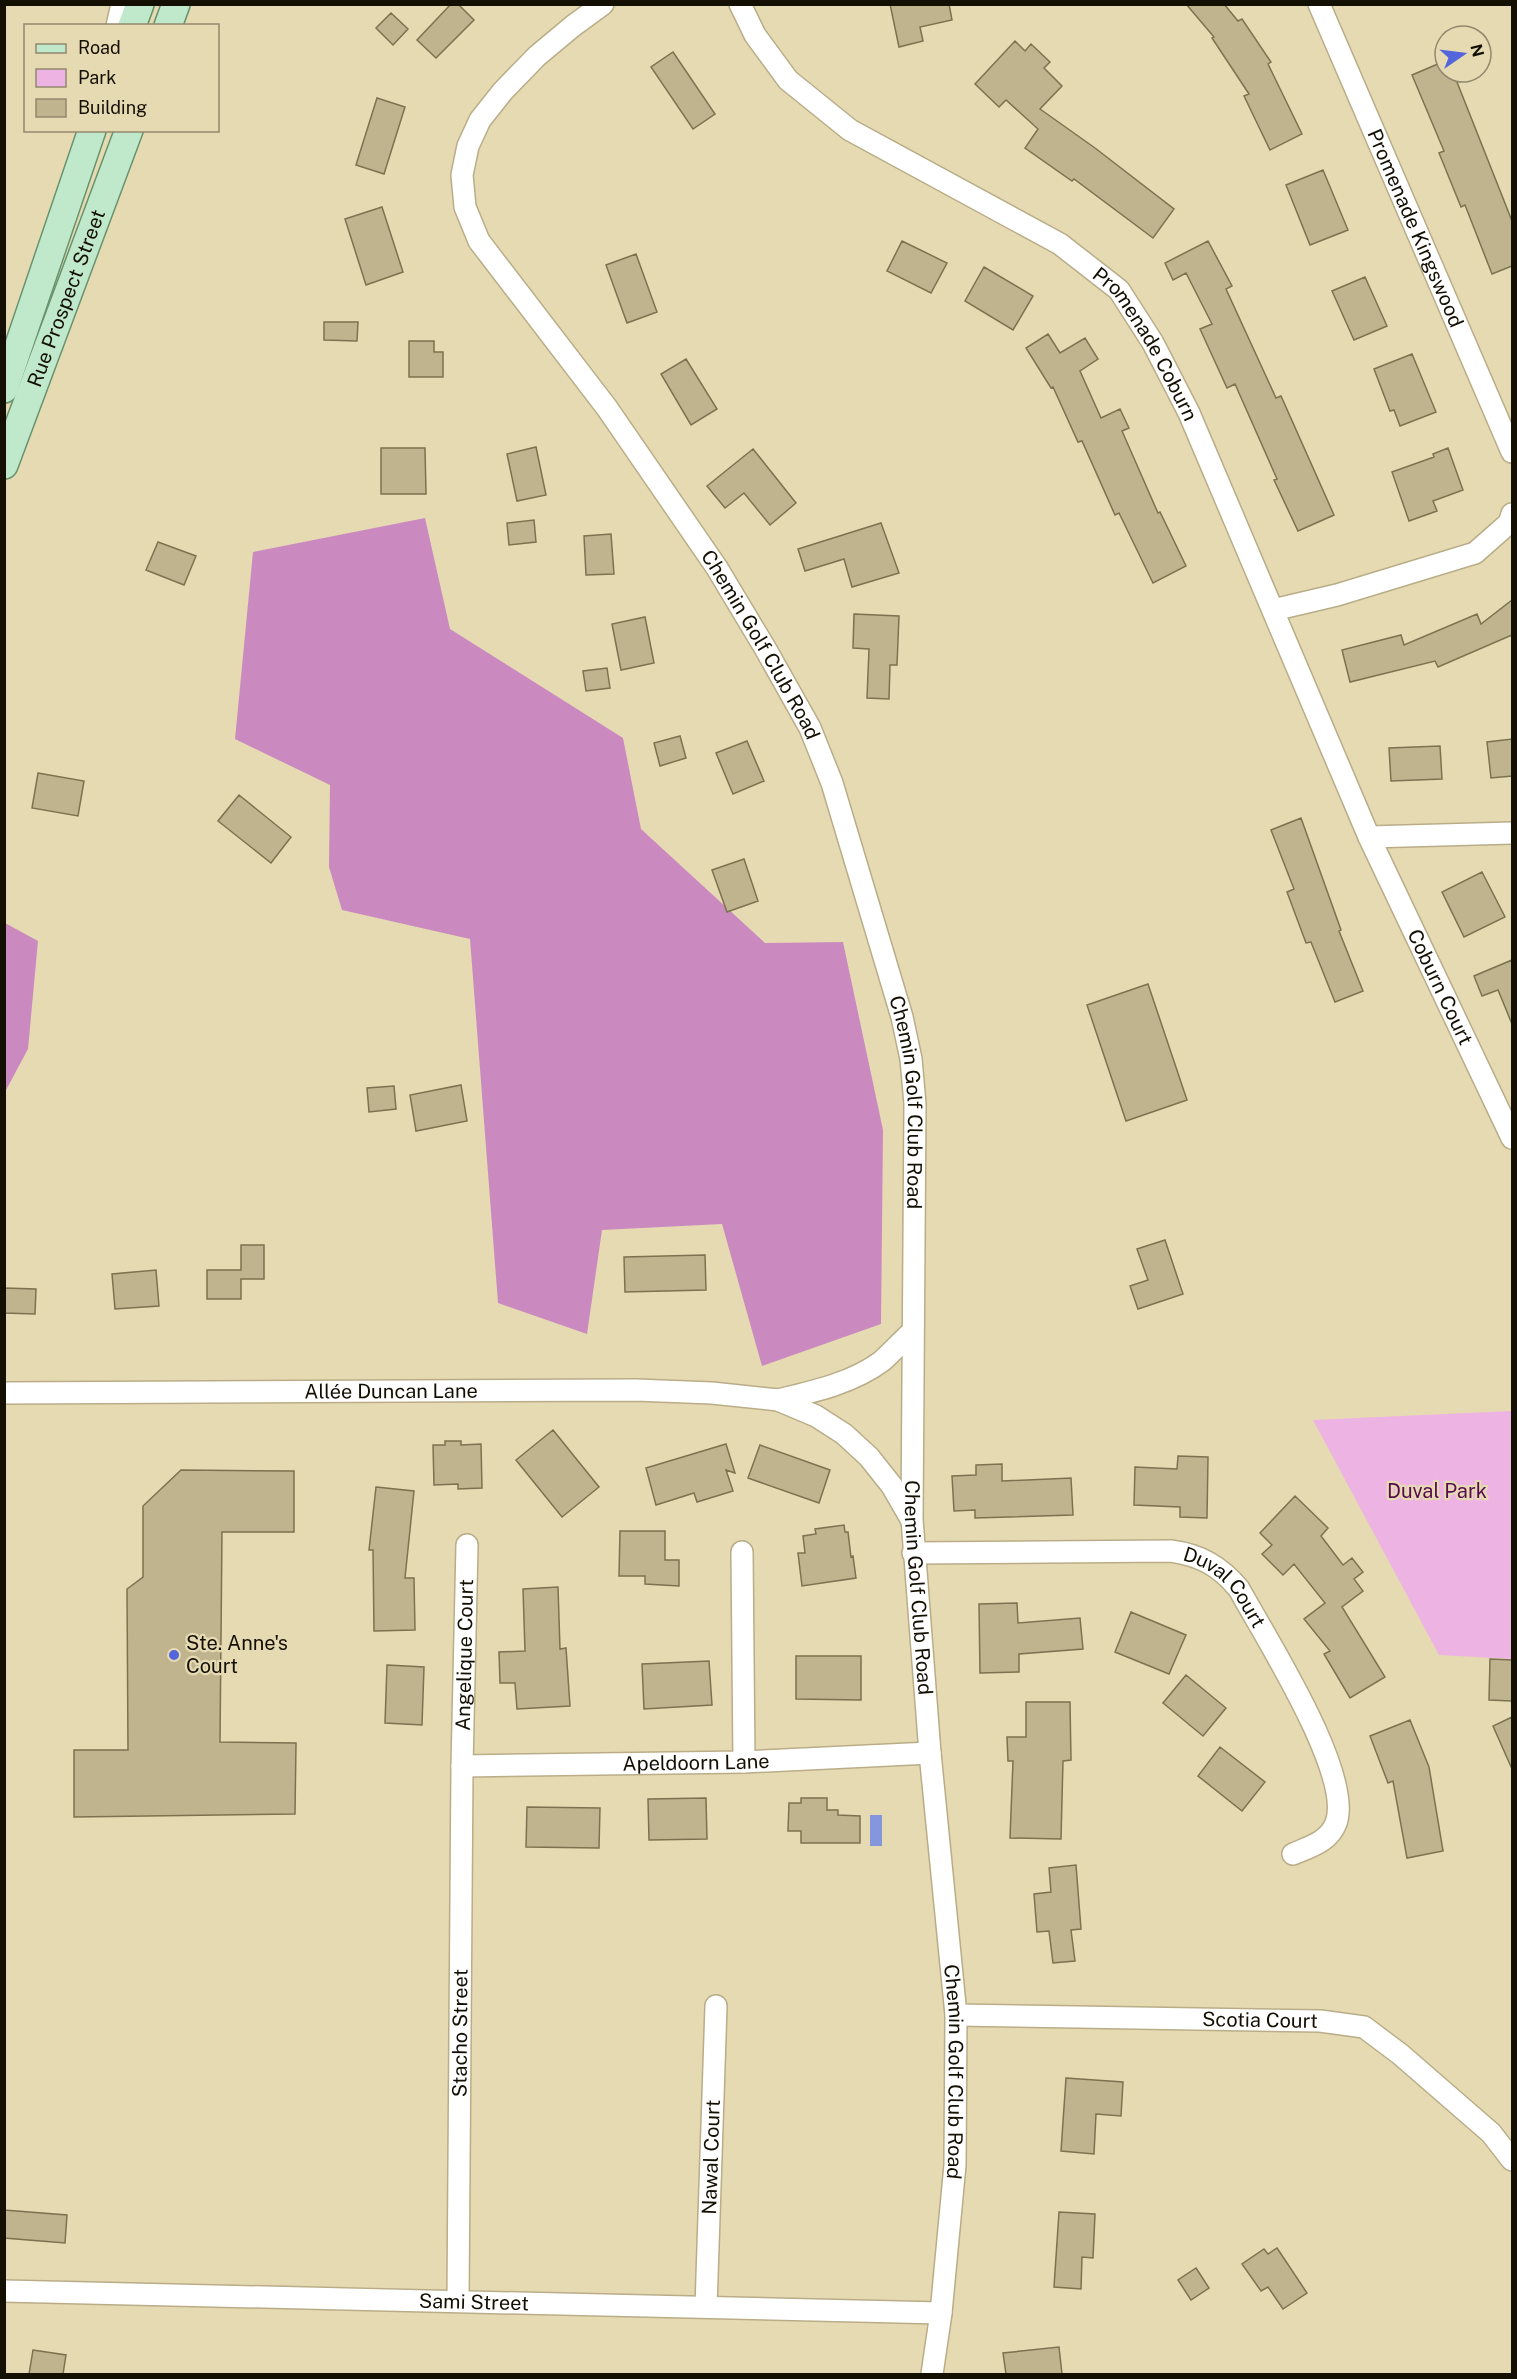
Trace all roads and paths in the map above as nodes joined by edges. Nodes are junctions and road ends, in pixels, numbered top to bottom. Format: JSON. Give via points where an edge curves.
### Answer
{"nodes":[{"id":1,"x":122,"y":4,"type":"edge"},
{"id":2,"x":140,"y":4,"type":"edge"},
{"id":3,"x":176,"y":4,"type":"edge"},
{"id":4,"x":603,"y":4,"type":"edge"},
{"id":5,"x":740,"y":4,"type":"edge"},
{"id":6,"x":1318,"y":4,"type":"edge"},
{"id":7,"x":117,"y":24,"type":"edge"},
{"id":8,"x":133,"y":24,"type":"edge"},
{"id":9,"x":169,"y":24,"type":"edge"},
{"id":10,"x":92,"y":132,"type":"edge"},
{"id":11,"x":128,"y":132,"type":"edge"},
{"id":12,"x":4,"y":389,"type":"edge"},
{"id":13,"x":1512,"y":452,"type":"edge"},
{"id":14,"x":4,"y":465,"type":"edge"},
{"id":15,"x":1512,"y":514,"type":"edge"},
{"id":16,"x":1273,"y":610,"type":"junction"},
{"id":17,"x":1512,"y":833,"type":"edge"},
{"id":18,"x":1370,"y":837,"type":"junction"},
{"id":19,"x":1512,"y":1138,"type":"edge"},
{"id":20,"x":912,"y":1332,"type":"junction"},
{"id":21,"x":4,"y":1393,"type":"edge"},
{"id":22,"x":778,"y":1400,"type":"junction"},
{"id":23,"x":912,"y":1519,"type":"junction"},
{"id":24,"x":467,"y":1545,"type":"dead end"},
{"id":25,"x":742,"y":1552,"type":"dead end"},
{"id":26,"x":913,"y":1553,"type":"junction"},
{"id":27,"x":930,"y":1754,"type":"junction"},
{"id":28,"x":744,"y":1762,"type":"junction"},
{"id":29,"x":462,"y":1766,"type":"junction"},
{"id":30,"x":1293,"y":1854,"type":"dead end"},
{"id":31,"x":716,"y":2007,"type":"dead end"},
{"id":32,"x":956,"y":2015,"type":"junction"},
{"id":33,"x":1512,"y":2160,"type":"edge"},
{"id":34,"x":4,"y":2291,"type":"edge"},
{"id":35,"x":458,"y":2300,"type":"junction"},
{"id":36,"x":706,"y":2307,"type":"junction"},
{"id":37,"x":941,"y":2313,"type":"junction"},
{"id":38,"x":932,"y":2374,"type":"edge"}],
"edges":[{"from":1,"to":7,"type":"street"},
{"from":2,"to":8,"type":"main road"},
{"from":3,"to":9,"type":"main road"},
{"from":4,"to":20,"type":"street","name":"Chemin Golf Club Road","via":[[537,56],[480,120],[468,146],[462,176],[465,207],[479,241],[607,408],[717,568],[810,728],[832,783],[911,1059],[915,1104]]},
{"from":5,"to":16,"type":"street","name":"Promenade Coburn","via":[[755,35],[788,80],[850,130],[1060,244],[1119,290],[1153,343],[1189,413]]},
{"from":6,"to":13,"type":"street","name":"Promenade Kingswood"},
{"from":10,"to":12,"type":"main road","name":"Rue Prospect Street"},
{"from":11,"to":14,"type":"main road","name":"Rue Prospect Street"},
{"from":15,"to":16,"type":"street","via":[[1509,523],[1475,553]]},
{"from":16,"to":18,"type":"street","name":"Promenade Coburn"},
{"from":17,"to":18,"type":"street"},
{"from":18,"to":19,"type":"street","name":"Coburn Court"},
{"from":20,"to":22,"type":"street","via":[[880,1362],[848,1379]]},
{"from":20,"to":23,"type":"street","name":"Chemin Golf Club Road"},
{"from":21,"to":22,"type":"street","name":"Allée Duncan Lane","via":[[625,1390]]},
{"from":22,"to":23,"type":"street","via":[[816,1416],[844,1434],[869,1457]]},
{"from":23,"to":26,"type":"street","name":"Chemin Golf Club Road"},
{"from":24,"to":29,"type":"street","name":"Angelique Court"},
{"from":25,"to":28,"type":"street"},
{"from":26,"to":27,"type":"street","name":"Chemin Golf Club Road"},
{"from":26,"to":30,"type":"street","name":"Duval Court","via":[[1170,1551],[1190,1553],[1226,1574],[1239,1589],[1306,1710],[1334,1778],[1336,1823],[1323,1841]]},
{"from":27,"to":28,"type":"street","name":"Apeldoorn Lane"},
{"from":27,"to":32,"type":"street","name":"Chemin Golf Club Road"},
{"from":28,"to":29,"type":"street","name":"Apeldoorn Lane"},
{"from":29,"to":35,"type":"street","name":"Stacho Street"},
{"from":31,"to":36,"type":"street","name":"Nawal Court"},
{"from":32,"to":33,"type":"street","name":"Scotia Court","via":[[1320,2021],[1364,2027],[1491,2133]]},
{"from":32,"to":37,"type":"street","name":"Chemin Golf Club Road","via":[[955,2165]]},
{"from":34,"to":35,"type":"street","name":"Sami Street"},
{"from":35,"to":36,"type":"street","name":"Sami Street"},
{"from":36,"to":37,"type":"street","name":"Sami Street"},
{"from":37,"to":38,"type":"street","name":"Chemin Golf Club Road"}]}
